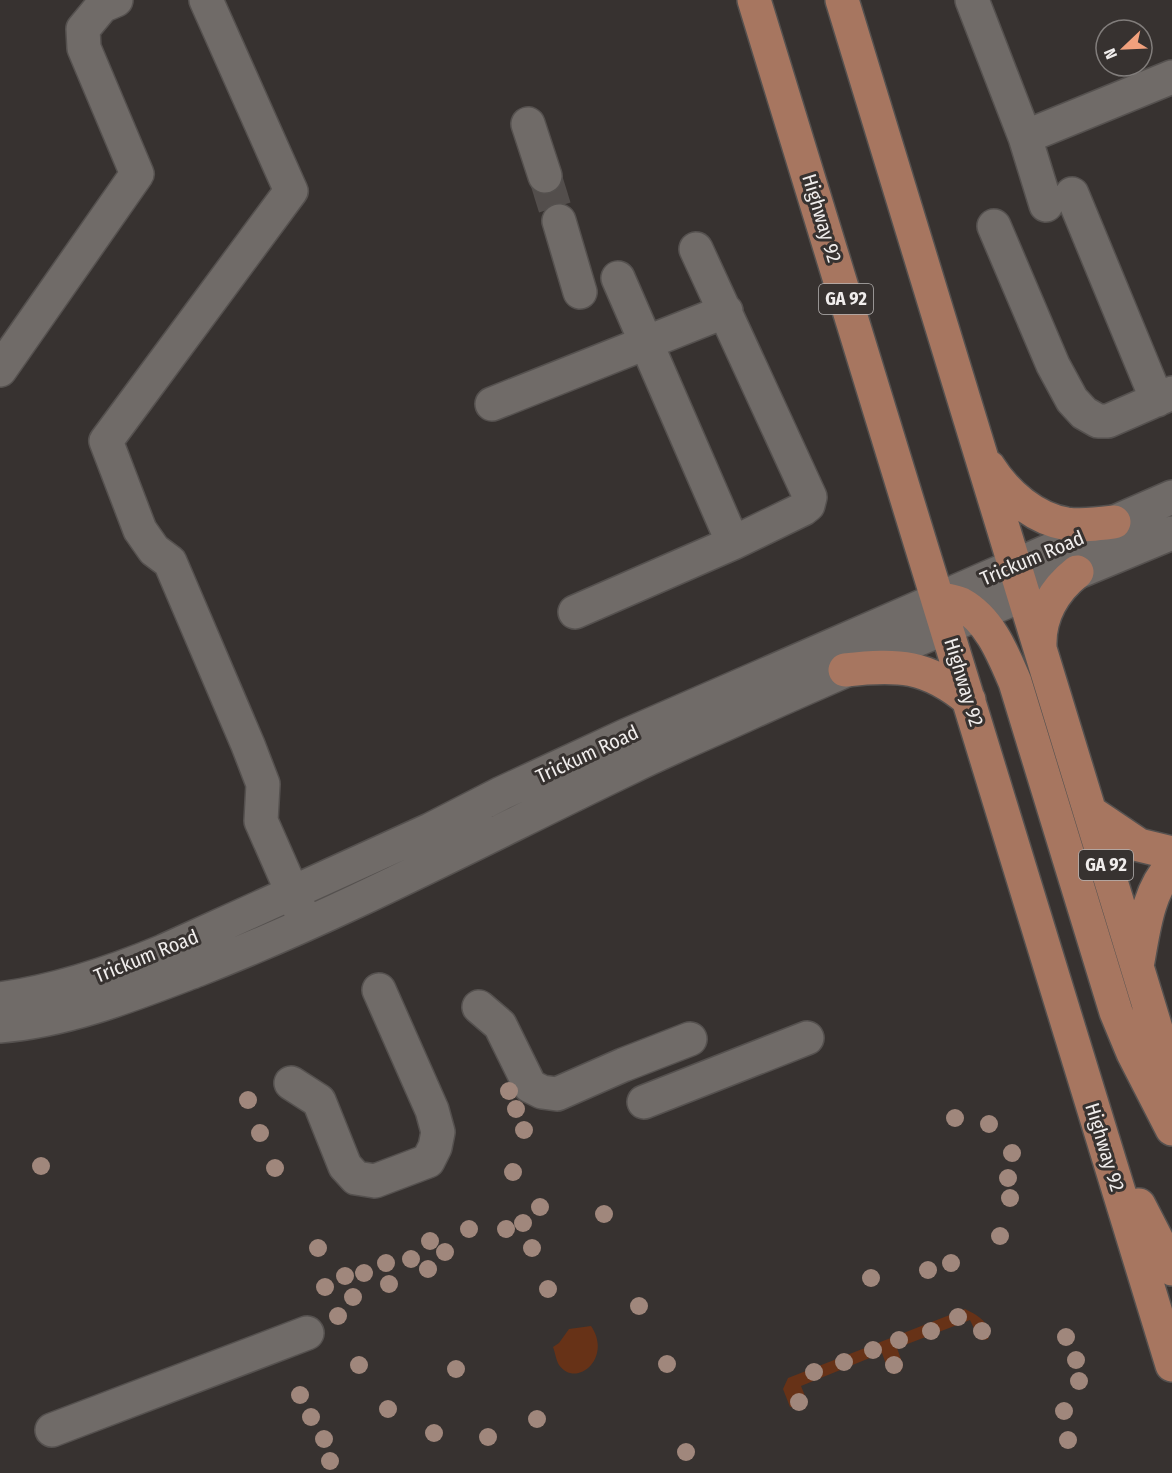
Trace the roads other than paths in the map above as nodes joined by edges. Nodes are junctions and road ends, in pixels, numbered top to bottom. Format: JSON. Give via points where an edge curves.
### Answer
{"nodes":[{"id":1,"x":116,"y":0,"type":"edge"},
{"id":2,"x":206,"y":0,"type":"edge"},
{"id":3,"x":754,"y":0,"type":"edge"},
{"id":4,"x":842,"y":0,"type":"edge"},
{"id":5,"x":972,"y":0,"type":"edge"},
{"id":6,"x":1172,"y":77,"type":"edge"},
{"id":7,"x":528,"y":124,"type":"dead end"},
{"id":8,"x":1025,"y":137,"type":"junction"},
{"id":9,"x":544,"y":176,"type":"tunnel mouth"},
{"id":10,"x":559,"y":221,"type":"tunnel mouth"},
{"id":11,"x":994,"y":226,"type":"dead end"},
{"id":12,"x":696,"y":249,"type":"dead end"},
{"id":13,"x":618,"y":278,"type":"dead end"},
{"id":14,"x":580,"y":292,"type":"dead end"},
{"id":15,"x":726,"y":311,"type":"junction"},
{"id":16,"x":645,"y":342,"type":"junction"},
{"id":17,"x":0,"y":370,"type":"edge"},
{"id":18,"x":1165,"y":397,"type":"edge"},
{"id":19,"x":492,"y":404,"type":"dead end"},
{"id":20,"x":980,"y":453,"type":"junction"},
{"id":21,"x":1172,"y":497,"type":"edge"},
{"id":22,"x":1114,"y":522,"type":"junction"},
{"id":23,"x":1172,"y":533,"type":"edge"},
{"id":24,"x":733,"y":543,"type":"junction"},
{"id":25,"x":1077,"y":572,"type":"junction"},
{"id":26,"x":1019,"y":580,"type":"junction"},
{"id":27,"x":575,"y":612,"type":"dead end"},
{"id":28,"x":953,"y":612,"type":"junction"},
{"id":29,"x":1040,"y":648,"type":"junction"},
{"id":30,"x":845,"y":670,"type":"junction"},
{"id":31,"x":969,"y":700,"type":"junction"},
{"id":32,"x":1090,"y":812,"type":"junction"},
{"id":33,"x":1172,"y":853,"type":"edge"},
{"id":34,"x":1172,"y":864,"type":"edge"},
{"id":35,"x":292,"y":894,"type":"junction"},
{"id":36,"x":307,"y":925,"type":"junction"},
{"id":37,"x":1137,"y":966,"type":"junction"},
{"id":38,"x":379,"y":990,"type":"dead end"},
{"id":39,"x":0,"y":999,"type":"edge"},
{"id":40,"x":0,"y":1026,"type":"edge"},
{"id":41,"x":807,"y":1038,"type":"dead end"},
{"id":42,"x":600,"y":1061,"type":"joint"},
{"id":43,"x":1172,"y":1081,"type":"edge"},
{"id":44,"x":291,"y":1083,"type":"dead end"},
{"id":45,"x":644,"y":1102,"type":"dead end"},
{"id":46,"x":1099,"y":1126,"type":"junction"},
{"id":47,"x":1172,"y":1129,"type":"edge"},
{"id":48,"x":1172,"y":1269,"type":"edge"},
{"id":49,"x":307,"y":1333,"type":"dead end"},
{"id":50,"x":1172,"y":1365,"type":"edge"},
{"id":51,"x":52,"y":1430,"type":"dead end"}],
"edges":[{"from":1,"to":17,"type":"street","via":[[102,6],[83,29],[84,48],[137,174]]},
{"from":2,"to":35,"type":"street","via":[[291,191],[106,441],[140,530],[154,550],[170,562],[248,745],[262,784],[261,822]]},
{"from":3,"to":28,"type":"main road","name":"Highway 92","number":"GA 92"},
{"from":4,"to":20,"type":"main road","number":"GA 92"},
{"from":5,"to":8,"type":"street"},
{"from":6,"to":8,"type":"street"},
{"from":7,"to":9,"type":"street"},
{"from":8,"to":18,"type":"street"},
{"from":10,"to":14,"type":"street"},
{"from":11,"to":18,"type":"street","via":[[1053,365],[1072,400],[1084,413],[1098,421],[1108,421]]},
{"from":12,"to":15,"type":"street"},
{"from":13,"to":16,"type":"street"},
{"from":15,"to":16,"type":"street"},
{"from":15,"to":24,"type":"street","via":[[810,498],[804,509]]},
{"from":16,"to":19,"type":"street"},
{"from":16,"to":24,"type":"street"},
{"from":20,"to":22,"type":"main road","via":[[1010,493],[1045,517],[1066,524]]},
{"from":20,"to":26,"type":"main road","number":"GA 92"},
{"from":21,"to":22,"type":"street","name":"Trickum Road"},
{"from":22,"to":26,"type":"street","name":"Trickum Road"},
{"from":23,"to":25,"type":"street","name":"Trickum Road"},
{"from":24,"to":27,"type":"street"},
{"from":25,"to":26,"type":"street","name":"Trickum Road"},
{"from":25,"to":29,"type":"main road","via":[[1065,581],[1047,608]]},
{"from":26,"to":28,"type":"street","name":"Trickum Road"},
{"from":26,"to":29,"type":"main road","number":"GA 92"},
{"from":28,"to":30,"type":"street","name":"Trickum Road"},
{"from":28,"to":31,"type":"main road","name":"Highway 92","number":"GA 92"},
{"from":28,"to":35,"type":"street","name":"Trickum Road","via":[[625,736]]},
{"from":28,"to":47,"type":"main road","via":[[989,631],[1003,653],[1116,1012]]},
{"from":29,"to":32,"type":"main road","number":"GA 92"},
{"from":30,"to":31,"type":"main road","via":[[913,669],[937,677]]},
{"from":30,"to":36,"type":"street","name":"Trickum Road","via":[[636,764]]},
{"from":31,"to":46,"type":"main road","name":"Highway 92","number":"GA 92"},
{"from":32,"to":33,"type":"main road","via":[[1139,845]]},
{"from":32,"to":37,"type":"main road","number":"GA 92"},
{"from":34,"to":37,"type":"main road","via":[[1154,893]]},
{"from":35,"to":36,"type":"street"},
{"from":35,"to":39,"type":"street","name":"Trickum Road","via":[[129,966],[80,982]]},
{"from":36,"to":40,"type":"street","name":"Trickum Road","via":[[135,993],[47,1018]]},
{"from":37,"to":43,"type":"main road","number":"GA 92"},
{"from":38,"to":44,"type":"street","via":[[432,1110],[438,1132],[428,1161],[375,1181],[356,1178],[345,1166],[319,1101]]},
{"from":41,"to":45,"type":"street"},
{"from":42,"to":42,"type":"street","via":[[555,1079],[544,1077],[534,1066],[519,1032],[490,1016],[530,1086],[557,1094],[695,1034],[669,1031]]},
{"from":46,"to":48,"type":"main road"},
{"from":46,"to":50,"type":"main road","name":"Highway 92","number":"GA 92"},
{"from":49,"to":51,"type":"street"}]}
